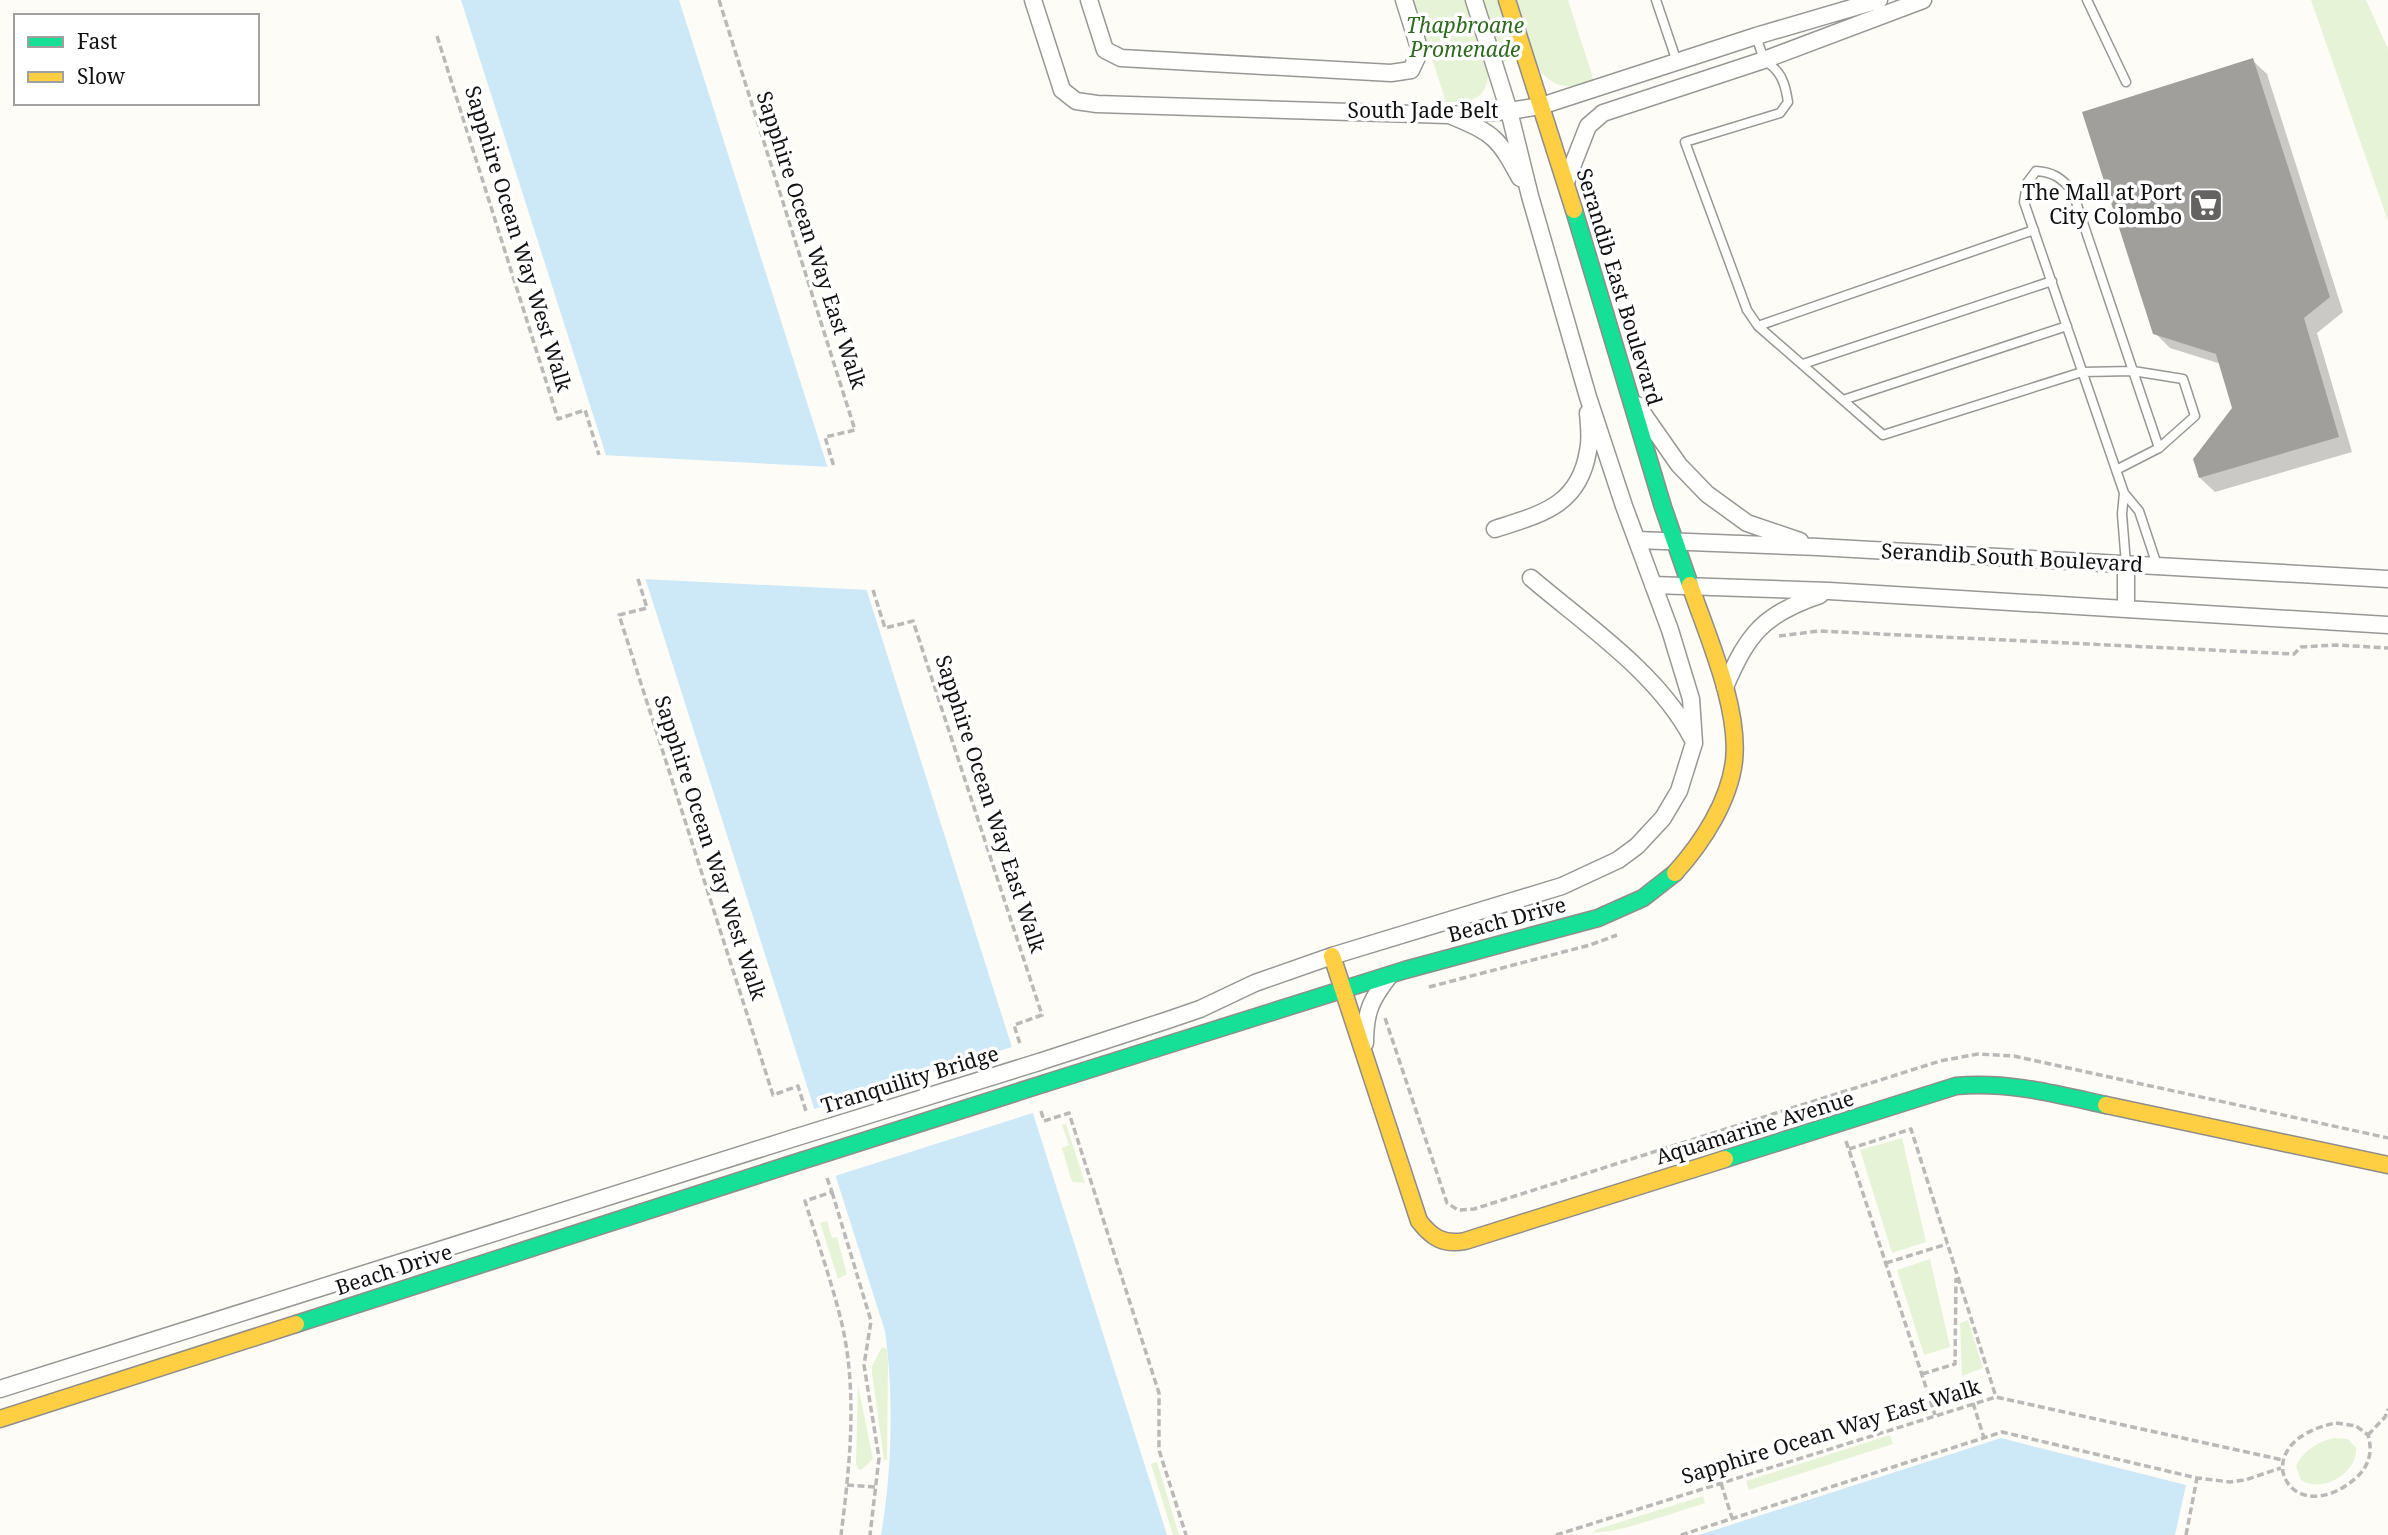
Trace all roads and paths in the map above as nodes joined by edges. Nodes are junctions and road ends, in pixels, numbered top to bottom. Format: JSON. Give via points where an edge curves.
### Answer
{"nodes":[{"id":1,"x":719,"y":0,"type":"edge"},
{"id":2,"x":1032,"y":0,"type":"edge"},
{"id":3,"x":1089,"y":0,"type":"edge"},
{"id":4,"x":1404,"y":0,"type":"edge"},
{"id":5,"x":1474,"y":0,"type":"edge"},
{"id":6,"x":1507,"y":0,"type":"edge"},
{"id":7,"x":1667,"y":0,"type":"edge"},
{"id":8,"x":1879,"y":0,"type":"edge"},
{"id":9,"x":1923,"y":0,"type":"edge"},
{"id":10,"x":2087,"y":0,"type":"edge"},
{"id":11,"x":1657,"y":2,"type":"edge"},
{"id":12,"x":438,"y":36,"type":"dead end"},
{"id":13,"x":1756,"y":36,"type":"junction"},
{"id":14,"x":1764,"y":60,"type":"junction"},
{"id":15,"x":1677,"y":62,"type":"junction"},
{"id":16,"x":2126,"y":82,"type":"dead end"},
{"id":17,"x":1541,"y":106,"type":"junction"},
{"id":18,"x":1509,"y":111,"type":"junction"},
{"id":19,"x":1448,"y":115,"type":"junction"},
{"id":20,"x":1566,"y":182,"type":"junction"},
{"id":21,"x":1530,"y":196,"type":"junction"},
{"id":22,"x":2034,"y":230,"type":"junction"},
{"id":23,"x":2052,"y":282,"type":"junction"},
{"id":24,"x":1758,"y":326,"type":"junction"},
{"id":25,"x":2067,"y":326,"type":"junction"},
{"id":26,"x":1803,"y":364,"type":"junction"},
{"id":27,"x":2133,"y":371,"type":"junction"},
{"id":28,"x":2082,"y":372,"type":"junction"},
{"id":29,"x":1630,"y":394,"type":"junction"},
{"id":30,"x":1588,"y":397,"type":"junction"},
{"id":31,"x":1843,"y":400,"type":"junction"},
{"id":32,"x":2159,"y":448,"type":"junction"},
{"id":33,"x":599,"y":455,"type":"dead end"},
{"id":34,"x":834,"y":467,"type":"dead end"},
{"id":35,"x":2116,"y":470,"type":"junction"},
{"id":36,"x":2124,"y":494,"type":"junction"},
{"id":37,"x":1495,"y":529,"type":"dead end"},
{"id":38,"x":1637,"y":540,"type":"junction"},
{"id":39,"x":1676,"y":541,"type":"junction"},
{"id":40,"x":1818,"y":547,"type":"junction"},
{"id":41,"x":2126,"y":564,"type":"junction"},
{"id":42,"x":2157,"y":565,"type":"junction"},
{"id":43,"x":1531,"y":578,"type":"dead end"},
{"id":44,"x":638,"y":579,"type":"dead end"},
{"id":45,"x":2388,"y":579,"type":"edge"},
{"id":46,"x":1653,"y":585,"type":"junction"},
{"id":47,"x":1691,"y":586,"type":"junction"},
{"id":48,"x":873,"y":590,"type":"dead end"},
{"id":49,"x":1829,"y":592,"type":"junction"},
{"id":50,"x":2126,"y":610,"type":"junction"},
{"id":51,"x":2388,"y":625,"type":"edge"},
{"id":52,"x":1769,"y":640,"type":"dead end"},
{"id":53,"x":2388,"y":648,"type":"edge"},
{"id":54,"x":1725,"y":687,"type":"junction"},
{"id":55,"x":1694,"y":743,"type":"junction"},
{"id":56,"x":1618,"y":934,"type":"dead end"},
{"id":57,"x":1332,"y":956,"type":"junction"},
{"id":58,"x":1390,"y":975,"type":"junction"},
{"id":59,"x":1424,"y":989,"type":"dead end"},
{"id":60,"x":1345,"y":990,"type":"junction"},
{"id":61,"x":1384,"y":1014,"type":"dead end"},
{"id":62,"x":1020,"y":1044,"type":"dead end"},
{"id":63,"x":1365,"y":1054,"type":"junction"},
{"id":64,"x":1039,"y":1062,"type":"joint"},
{"id":65,"x":1046,"y":1083,"type":"joint"},
{"id":66,"x":1831,"y":1096,"type":"junction"},
{"id":67,"x":806,"y":1111,"type":"dead end"},
{"id":68,"x":1041,"y":1111,"type":"dead end"},
{"id":69,"x":1840,"y":1123,"type":"junction"},
{"id":70,"x":794,"y":1138,"type":"joint"},
{"id":71,"x":2388,"y":1138,"type":"edge"},
{"id":72,"x":1849,"y":1149,"type":"junction"},
{"id":73,"x":801,"y":1161,"type":"joint"},
{"id":74,"x":2388,"y":1165,"type":"edge"},
{"id":75,"x":827,"y":1178,"type":"dead end"},
{"id":76,"x":832,"y":1192,"type":"junction"},
{"id":77,"x":1947,"y":1244,"type":"junction"},
{"id":78,"x":1886,"y":1263,"type":"junction"},
{"id":79,"x":1956,"y":1274,"type":"junction"},
{"id":80,"x":1922,"y":1374,"type":"junction"},
{"id":81,"x":0,"y":1389,"type":"edge"},
{"id":82,"x":1996,"y":1397,"type":"junction"},
{"id":83,"x":1973,"y":1403,"type":"junction"},
{"id":84,"x":2388,"y":1409,"type":"edge"},
{"id":85,"x":1935,"y":1415,"type":"junction"},
{"id":86,"x":0,"y":1419,"type":"edge"},
{"id":87,"x":2368,"y":1434,"type":"junction"},
{"id":88,"x":1984,"y":1438,"type":"junction"},
{"id":89,"x":2283,"y":1460,"type":"junction"},
{"id":90,"x":2281,"y":1468,"type":"junction"},
{"id":91,"x":2197,"y":1478,"type":"junction"},
{"id":92,"x":1721,"y":1483,"type":"junction"},
{"id":93,"x":847,"y":1486,"type":"junction"},
{"id":94,"x":876,"y":1487,"type":"junction"},
{"id":95,"x":1732,"y":1518,"type":"junction"},
{"id":96,"x":841,"y":1535,"type":"edge"},
{"id":97,"x":870,"y":1535,"type":"edge"},
{"id":98,"x":1186,"y":1535,"type":"edge"},
{"id":99,"x":1556,"y":1535,"type":"edge"},
{"id":100,"x":1681,"y":1535,"type":"edge"},
{"id":101,"x":2186,"y":1535,"type":"edge"}],
"edges":[{"from":1,"to":34,"type":"path","name":"Sapphire Ocean Way East Walk","via":[[855,430],[825,437]]},
{"from":2,"to":19,"type":"street","name":"South Jade Belt","via":[[1062,90],[1076,101]]},
{"from":3,"to":4,"type":"street","via":[[1105,50],[1121,58],[1391,73],[1411,69],[1420,51]]},
{"from":5,"to":18,"type":"street"},
{"from":6,"to":17,"type":"street","name":"Serandib East Boulevard"},
{"from":7,"to":11,"type":"lane"},
{"from":8,"to":13,"type":"street","name":"South Jade Belt"},
{"from":9,"to":14,"type":"street"},
{"from":10,"to":16,"type":"lane"},
{"from":11,"to":15,"type":"lane"},
{"from":12,"to":33,"type":"path","name":"Sapphire Ocean Way West Walk","via":[[558,419],[585,410]]},
{"from":13,"to":14,"type":"lane"},
{"from":13,"to":15,"type":"street","name":"South Jade Belt"},
{"from":14,"to":20,"type":"street","via":[[1603,113],[1588,126]]},
{"from":14,"to":24,"type":"lane","via":[[1777,69],[1784,82],[1788,102],[1780,113],[1685,142],[1747,310]]},
{"from":15,"to":17,"type":"street","name":"South Jade Belt"},
{"from":17,"to":18,"type":"street","name":"South Jade Belt"},
{"from":17,"to":20,"type":"street","name":"Serandib East Boulevard"},
{"from":18,"to":19,"type":"street","name":"South Jade Belt"},
{"from":18,"to":21,"type":"street"},
{"from":19,"to":21,"type":"street","via":[[1484,130],[1502,146]]},
{"from":20,"to":29,"type":"street","name":"Serandib East Boulevard"},
{"from":21,"to":30,"type":"street"},
{"from":22,"to":23,"type":"lane"},
{"from":22,"to":24,"type":"lane"},
{"from":22,"to":27,"type":"lane","via":[[2024,202],[2027,183],[2036,172],[2050,172],[2072,190]]},
{"from":23,"to":25,"type":"lane"},
{"from":23,"to":26,"type":"lane"},
{"from":24,"to":26,"type":"lane"},
{"from":25,"to":28,"type":"lane"},
{"from":25,"to":31,"type":"lane"},
{"from":26,"to":31,"type":"lane"},
{"from":27,"to":28,"type":"lane"},
{"from":27,"to":32,"type":"lane"},
{"from":27,"to":32,"type":"lane","via":[[2183,379],[2195,416]]},
{"from":28,"to":31,"type":"lane","via":[[1883,435]]},
{"from":28,"to":35,"type":"lane"},
{"from":29,"to":39,"type":"street","name":"Serandib East Boulevard"},
{"from":29,"to":40,"type":"street","via":[[1679,465],[1707,494],[1747,523]]},
{"from":30,"to":37,"type":"street","via":[[1589,448],[1574,488],[1557,506]]},
{"from":30,"to":38,"type":"street"},
{"from":32,"to":35,"type":"lane"},
{"from":35,"to":36,"type":"lane"},
{"from":36,"to":41,"type":"lane"},
{"from":36,"to":42,"type":"lane","via":[[2139,511]]},
{"from":38,"to":39,"type":"street","name":"Serandib South Boulevard"},
{"from":38,"to":46,"type":"street"},
{"from":39,"to":40,"type":"street","name":"Serandib South Boulevard"},
{"from":39,"to":47,"type":"street","name":"Serandib East Boulevard"},
{"from":40,"to":41,"type":"street","name":"Serandib South Boulevard"},
{"from":41,"to":42,"type":"street","name":"Serandib South Boulevard"},
{"from":41,"to":50,"type":"street"},
{"from":42,"to":45,"type":"street","name":"Serandib South Boulevard"},
{"from":43,"to":55,"type":"street","via":[[1667,698]]},
{"from":44,"to":67,"type":"path","name":"Sapphire Ocean Way West Walk","via":[[647,608],[619,615],[627,642],[773,1095],[798,1086]]},
{"from":46,"to":47,"type":"street","name":"Serandib South Boulevard"},
{"from":46,"to":55,"type":"street","name":"Beach Drive","via":[[1692,699]]},
{"from":47,"to":49,"type":"street","name":"Serandib South Boulevard"},
{"from":47,"to":54,"type":"street","name":"Beach Drive"},
{"from":48,"to":62,"type":"path","name":"Sapphire Ocean Way East Walk","via":[[885,628],[913,621],[1042,1015],[1014,1025]]},
{"from":49,"to":50,"type":"street","name":"Serandib South Boulevard"},
{"from":49,"to":54,"type":"street","via":[[1772,616],[1749,639]]},
{"from":50,"to":51,"type":"street","name":"Serandib South Boulevard"},
{"from":52,"to":53,"type":"path","via":[[1819,631],[2294,654],[2301,647]]},
{"from":54,"to":58,"type":"street","name":"Beach Drive","via":[[1734,761],[1712,824],[1695,852],[1669,879],[1643,898],[1598,918]]},
{"from":55,"to":57,"type":"street","name":"Beach Drive","via":[[1679,791],[1663,818],[1618,860],[1562,886]]},
{"from":56,"to":59,"type":"path"},
{"from":57,"to":60,"type":"street","name":"Aquamarine Avenue"},
{"from":57,"to":64,"type":"street","name":"Beach Drive","via":[[1188,1013]]},
{"from":58,"to":60,"type":"street","name":"Beach Drive"},
{"from":58,"to":63,"type":"street","via":[[1368,1010]]},
{"from":60,"to":63,"type":"street","name":"Aquamarine Avenue"},
{"from":60,"to":65,"type":"street","name":"Beach Drive"},
{"from":61,"to":66,"type":"path","via":[[1447,1203],[1458,1210],[1474,1209]]},
{"from":63,"to":69,"type":"street","name":"Aquamarine Avenue","via":[[1419,1221],[1445,1243],[1465,1241]]},
{"from":64,"to":70,"type":"street","name":"Tranquility Bridge","bridge":true},
{"from":65,"to":73,"type":"street","name":"Tranquility Bridge","bridge":true},
{"from":66,"to":69,"type":"path"},
{"from":66,"to":71,"type":"path","via":[[1940,1061],[1978,1054],[2014,1056]]},
{"from":68,"to":98,"type":"path","via":[[1044,1121],[1069,1113],[1159,1393],[1159,1450]]},
{"from":69,"to":72,"type":"path"},
{"from":69,"to":74,"type":"street","name":"Aquamarine Avenue","via":[[1956,1086],[2012,1085]]},
{"from":70,"to":81,"type":"street","name":"Beach Drive"},
{"from":72,"to":77,"type":"path","via":[[1912,1129]]},
{"from":72,"to":78,"type":"path"},
{"from":73,"to":86,"type":"street","name":"Beach Drive"},
{"from":75,"to":76,"type":"path"},
{"from":76,"to":93,"type":"path","via":[[805,1201],[841,1321],[849,1365]]},
{"from":76,"to":94,"type":"path","via":[[871,1321],[864,1365],[879,1458]]},
{"from":77,"to":78,"type":"path"},
{"from":77,"to":79,"type":"path"},
{"from":78,"to":80,"type":"path"},
{"from":79,"to":80,"type":"path","via":[[1955,1364]]},
{"from":79,"to":82,"type":"path"},
{"from":80,"to":85,"type":"path"},
{"from":82,"to":83,"type":"path","name":"Sapphire Ocean Way East Walk"},
{"from":82,"to":89,"type":"path","name":"Sapphire Ocean Way East Walk"},
{"from":83,"to":85,"type":"path","name":"Sapphire Ocean Way East Walk"},
{"from":83,"to":88,"type":"path"},
{"from":84,"to":87,"type":"path"},
{"from":85,"to":92,"type":"path","name":"Sapphire Ocean Way East Walk"},
{"from":87,"to":89,"type":"path","via":[[2347,1423],[2322,1426],[2296,1441]]},
{"from":87,"to":90,"type":"path","via":[[2371,1450],[2365,1468],[2331,1494],[2297,1495],[2287,1486]]},
{"from":88,"to":91,"type":"path","via":[[2002,1432]]},
{"from":88,"to":95,"type":"path"},
{"from":89,"to":90,"type":"path"},
{"from":90,"to":91,"type":"path","via":[[2230,1482]]},
{"from":91,"to":101,"type":"path"},
{"from":92,"to":95,"type":"path"},
{"from":92,"to":99,"type":"path","name":"Sapphire Ocean Way East Walk"},
{"from":93,"to":94,"type":"path"},
{"from":93,"to":96,"type":"path"},
{"from":94,"to":97,"type":"path"},
{"from":95,"to":100,"type":"path"}]}
